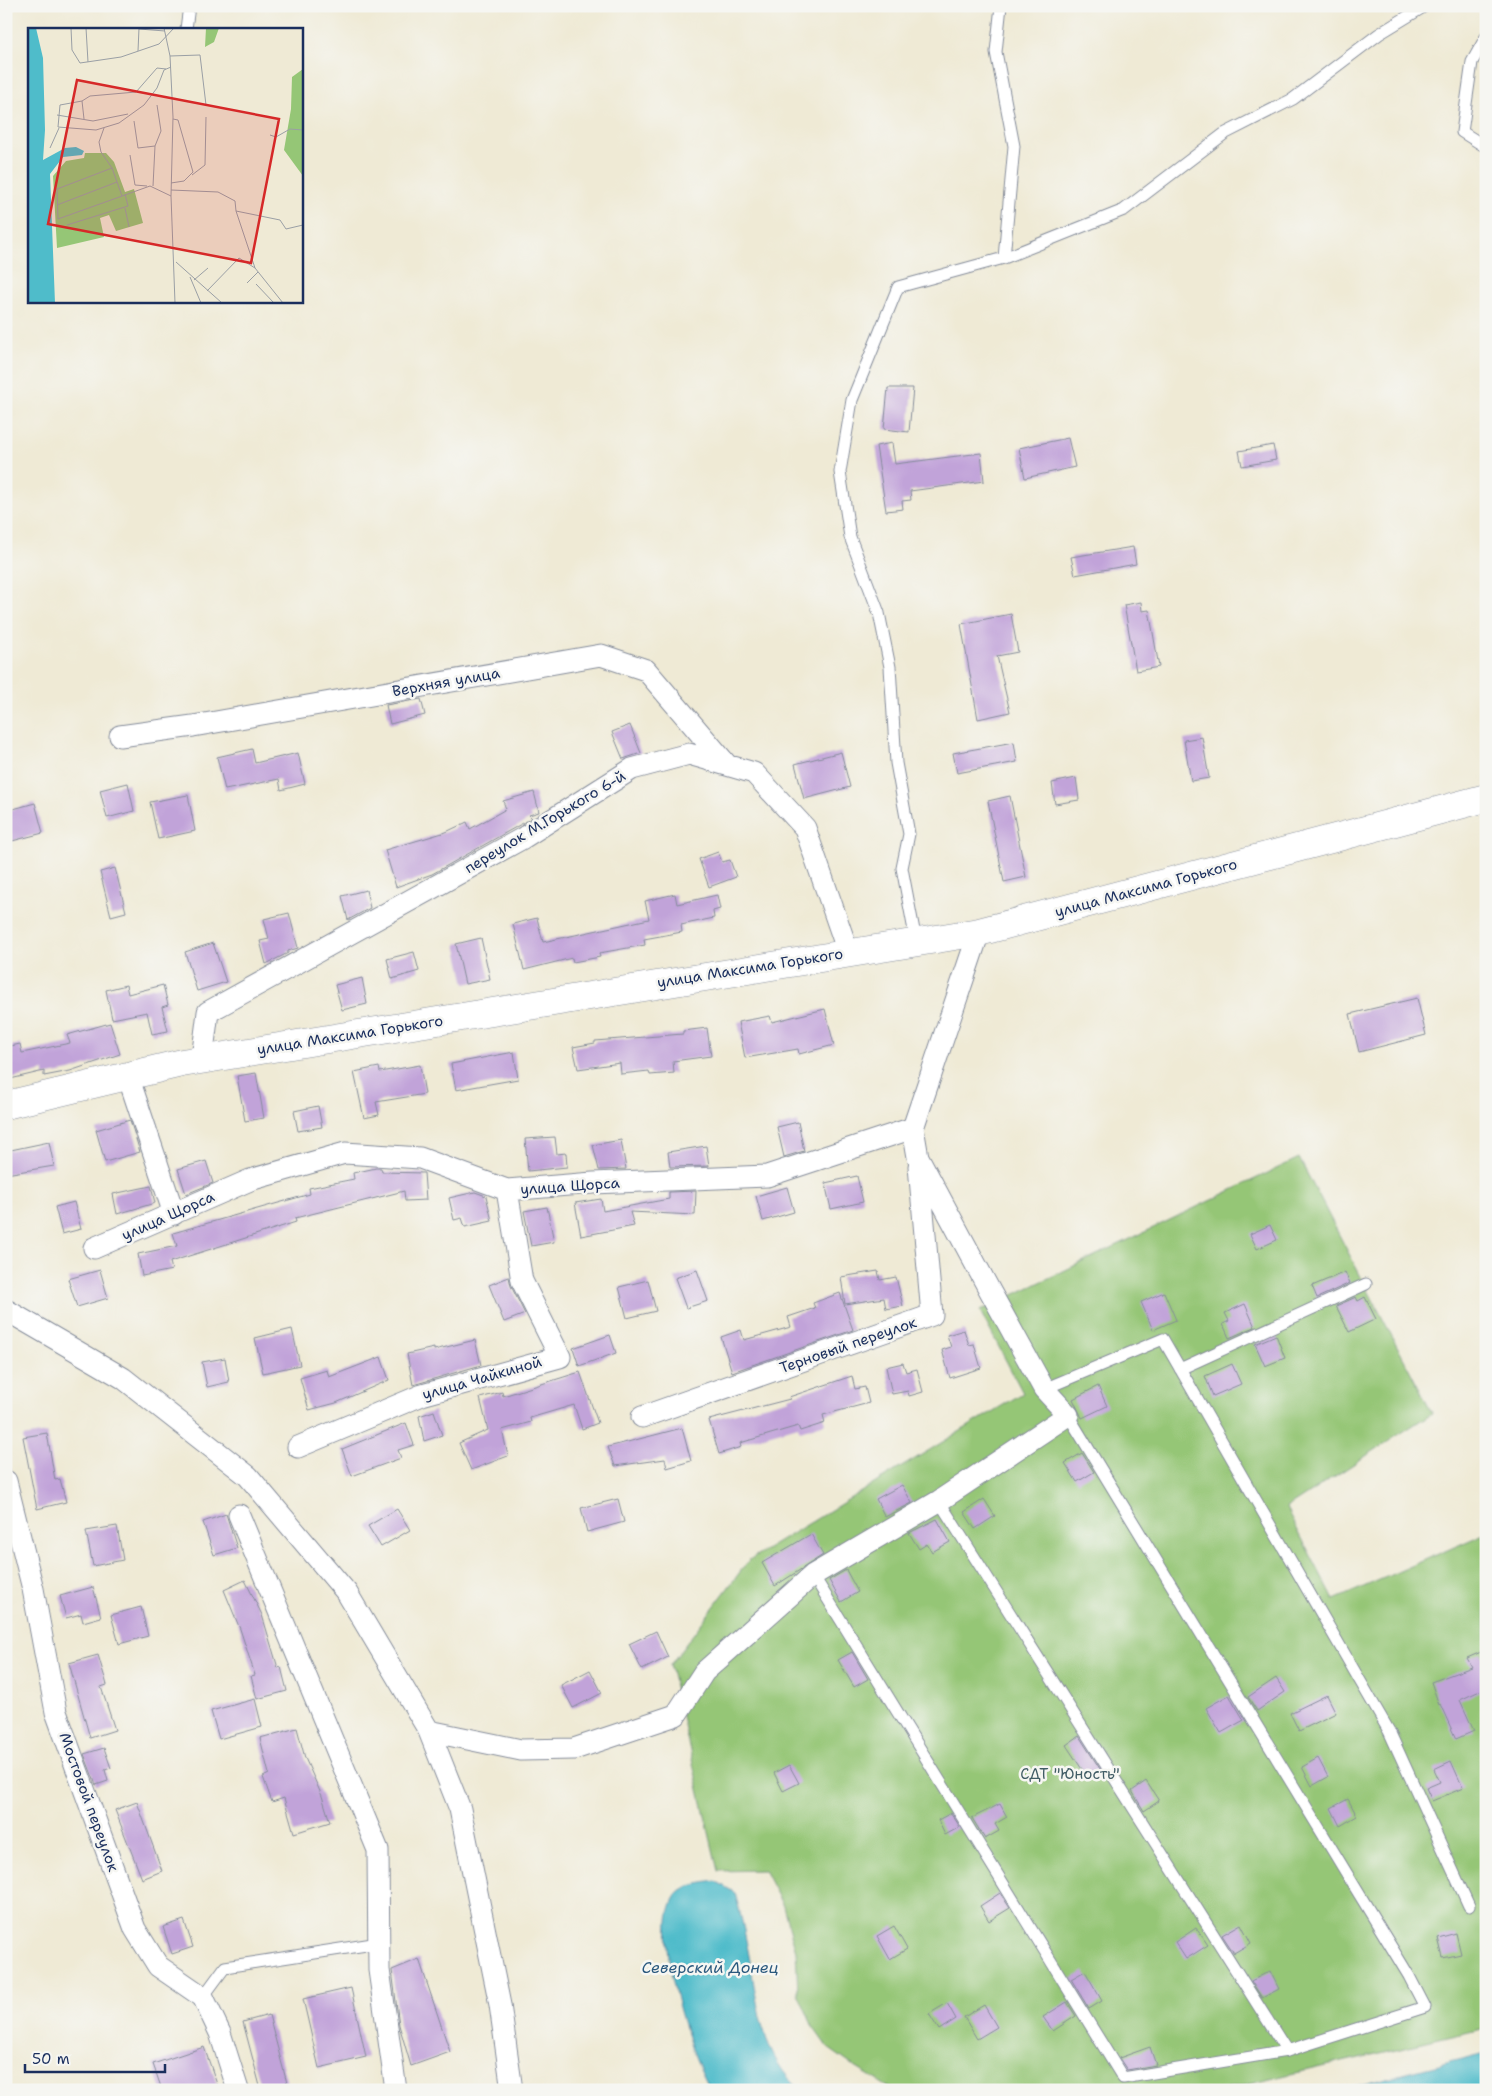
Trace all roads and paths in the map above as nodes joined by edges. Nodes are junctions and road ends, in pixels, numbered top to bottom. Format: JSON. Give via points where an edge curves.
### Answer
{"nodes":[{"id":1,"x":189,"y":6,"type":"edge"},
{"id":2,"x":1001,"y":6,"type":"edge"},
{"id":3,"x":1425,"y":6,"type":"edge"},
{"id":4,"x":186,"y":28,"type":"edge"},
{"id":5,"x":1486,"y":36,"type":"edge"},
{"id":6,"x":1486,"y":147,"type":"edge"},
{"id":7,"x":1004,"y":258,"type":"junction"},
{"id":8,"x":120,"y":736,"type":"dead end"},
{"id":9,"x":727,"y":765,"type":"junction"},
{"id":10,"x":1486,"y":798,"type":"edge"},
{"id":11,"x":979,"y":932,"type":"junction"},
{"id":12,"x":916,"y":941,"type":"junction"},
{"id":13,"x":848,"y":952,"type":"junction"},
{"id":14,"x":202,"y":1059,"type":"junction"},
{"id":15,"x":128,"y":1076,"type":"junction"},
{"id":16,"x":6,"y":1105,"type":"edge"},
{"id":17,"x":913,"y":1128,"type":"junction"},
{"id":18,"x":918,"y":1157,"type":"junction"},
{"id":19,"x":507,"y":1190,"type":"junction"},
{"id":20,"x":174,"y":1214,"type":"junction"},
{"id":21,"x":94,"y":1248,"type":"dead end"},
{"id":22,"x":1366,"y":1284,"type":"dead end"},
{"id":23,"x":6,"y":1310,"type":"edge"},
{"id":24,"x":1180,"y":1369,"type":"junction"},
{"id":25,"x":1044,"y":1389,"type":"junction"},
{"id":26,"x":1068,"y":1415,"type":"junction"},
{"id":27,"x":642,"y":1417,"type":"dead end"},
{"id":28,"x":298,"y":1447,"type":"dead end"},
{"id":29,"x":6,"y":1481,"type":"edge"},
{"id":30,"x":939,"y":1500,"type":"junction"},
{"id":31,"x":239,"y":1515,"type":"dead end"},
{"id":32,"x":813,"y":1575,"type":"junction"},
{"id":33,"x":429,"y":1731,"type":"junction"},
{"id":34,"x":1469,"y":1906,"type":"dead end"},
{"id":35,"x":379,"y":1943,"type":"junction"},
{"id":36,"x":203,"y":1997,"type":"junction"},
{"id":37,"x":1287,"y":2051,"type":"junction"},
{"id":38,"x":238,"y":2090,"type":"edge"},
{"id":39,"x":396,"y":2090,"type":"edge"},
{"id":40,"x":512,"y":2090,"type":"edge"}],
"edges":[{"from":1,"to":4,"type":"lane"},
{"from":2,"to":7,"type":"lane","via":[[996,52],[1014,146]]},
{"from":3,"to":7,"type":"lane","via":[[1379,34],[1293,99],[1224,134],[1124,210]]},
{"from":5,"to":6,"type":"lane","via":[[1472,62],[1462,132]]},
{"from":7,"to":12,"type":"lane","via":[[898,287],[852,400],[840,472],[850,537],[879,613],[890,667],[896,763],[909,834],[902,868]]},
{"from":8,"to":9,"type":"street","name":"Верхняя улица","via":[[601,655],[646,670]]},
{"from":9,"to":13,"type":"street","name":"переулок М.Горького 6-й","via":[[754,772],[805,828]]},
{"from":9,"to":14,"type":"street","name":"переулок М.Горького 6-й","via":[[689,754],[632,770],[523,838],[208,1012]]},
{"from":10,"to":11,"type":"street","name":"улица Максима Горького"},
{"from":11,"to":12,"type":"street","name":"улица Максима Горького"},
{"from":11,"to":17,"type":"street"},
{"from":12,"to":13,"type":"street","name":"улица Максима Горького"},
{"from":13,"to":14,"type":"street","name":"улица Максима Горького"},
{"from":14,"to":15,"type":"street","name":"улица Максима Горького"},
{"from":15,"to":16,"type":"street","name":"улица Максима Горького"},
{"from":15,"to":20,"type":"street"},
{"from":17,"to":18,"type":"street"},
{"from":17,"to":19,"type":"street","name":"улица Щорса","via":[[767,1176]]},
{"from":18,"to":25,"type":"street"},
{"from":18,"to":27,"type":"street","name":"Терновый переулок","via":[[932,1315]]},
{"from":19,"to":20,"type":"street","name":"улица Щорса","via":[[420,1158],[345,1152],[250,1180]]},
{"from":19,"to":28,"type":"street","name":"улица Чайкиной","via":[[522,1281],[560,1357],[422,1395]]},
{"from":20,"to":21,"type":"street","name":"улица Щорса"},
{"from":22,"to":24,"type":"lane"},
{"from":23,"to":33,"type":"street","via":[[123,1378],[248,1476],[347,1593]]},
{"from":24,"to":25,"type":"lane","via":[[1163,1339]]},
{"from":24,"to":34,"type":"lane","via":[[1389,1730]]},
{"from":25,"to":26,"type":"street"},
{"from":26,"to":30,"type":"street"},
{"from":26,"to":37,"type":"lane","via":[[1410,1976],[1425,2007]]},
{"from":29,"to":36,"type":"street","name":"Мостовой переулок","via":[[33,1589],[56,1712],[135,1929],[158,1966]]},
{"from":30,"to":32,"type":"street"},
{"from":30,"to":37,"type":"lane"},
{"from":31,"to":35,"type":"street","via":[[378,1850]]},
{"from":32,"to":33,"type":"street","via":[[704,1672],[676,1715],[574,1749],[521,1750]]},
{"from":32,"to":37,"type":"lane","via":[[1123,2078]]},
{"from":33,"to":40,"type":"street","via":[[460,1809],[500,2005]]},
{"from":35,"to":36,"type":"lane","via":[[225,1967]]},
{"from":35,"to":39,"type":"street","via":[[379,1970]]},
{"from":36,"to":38,"type":"street","via":[[220,2033]]}]}
